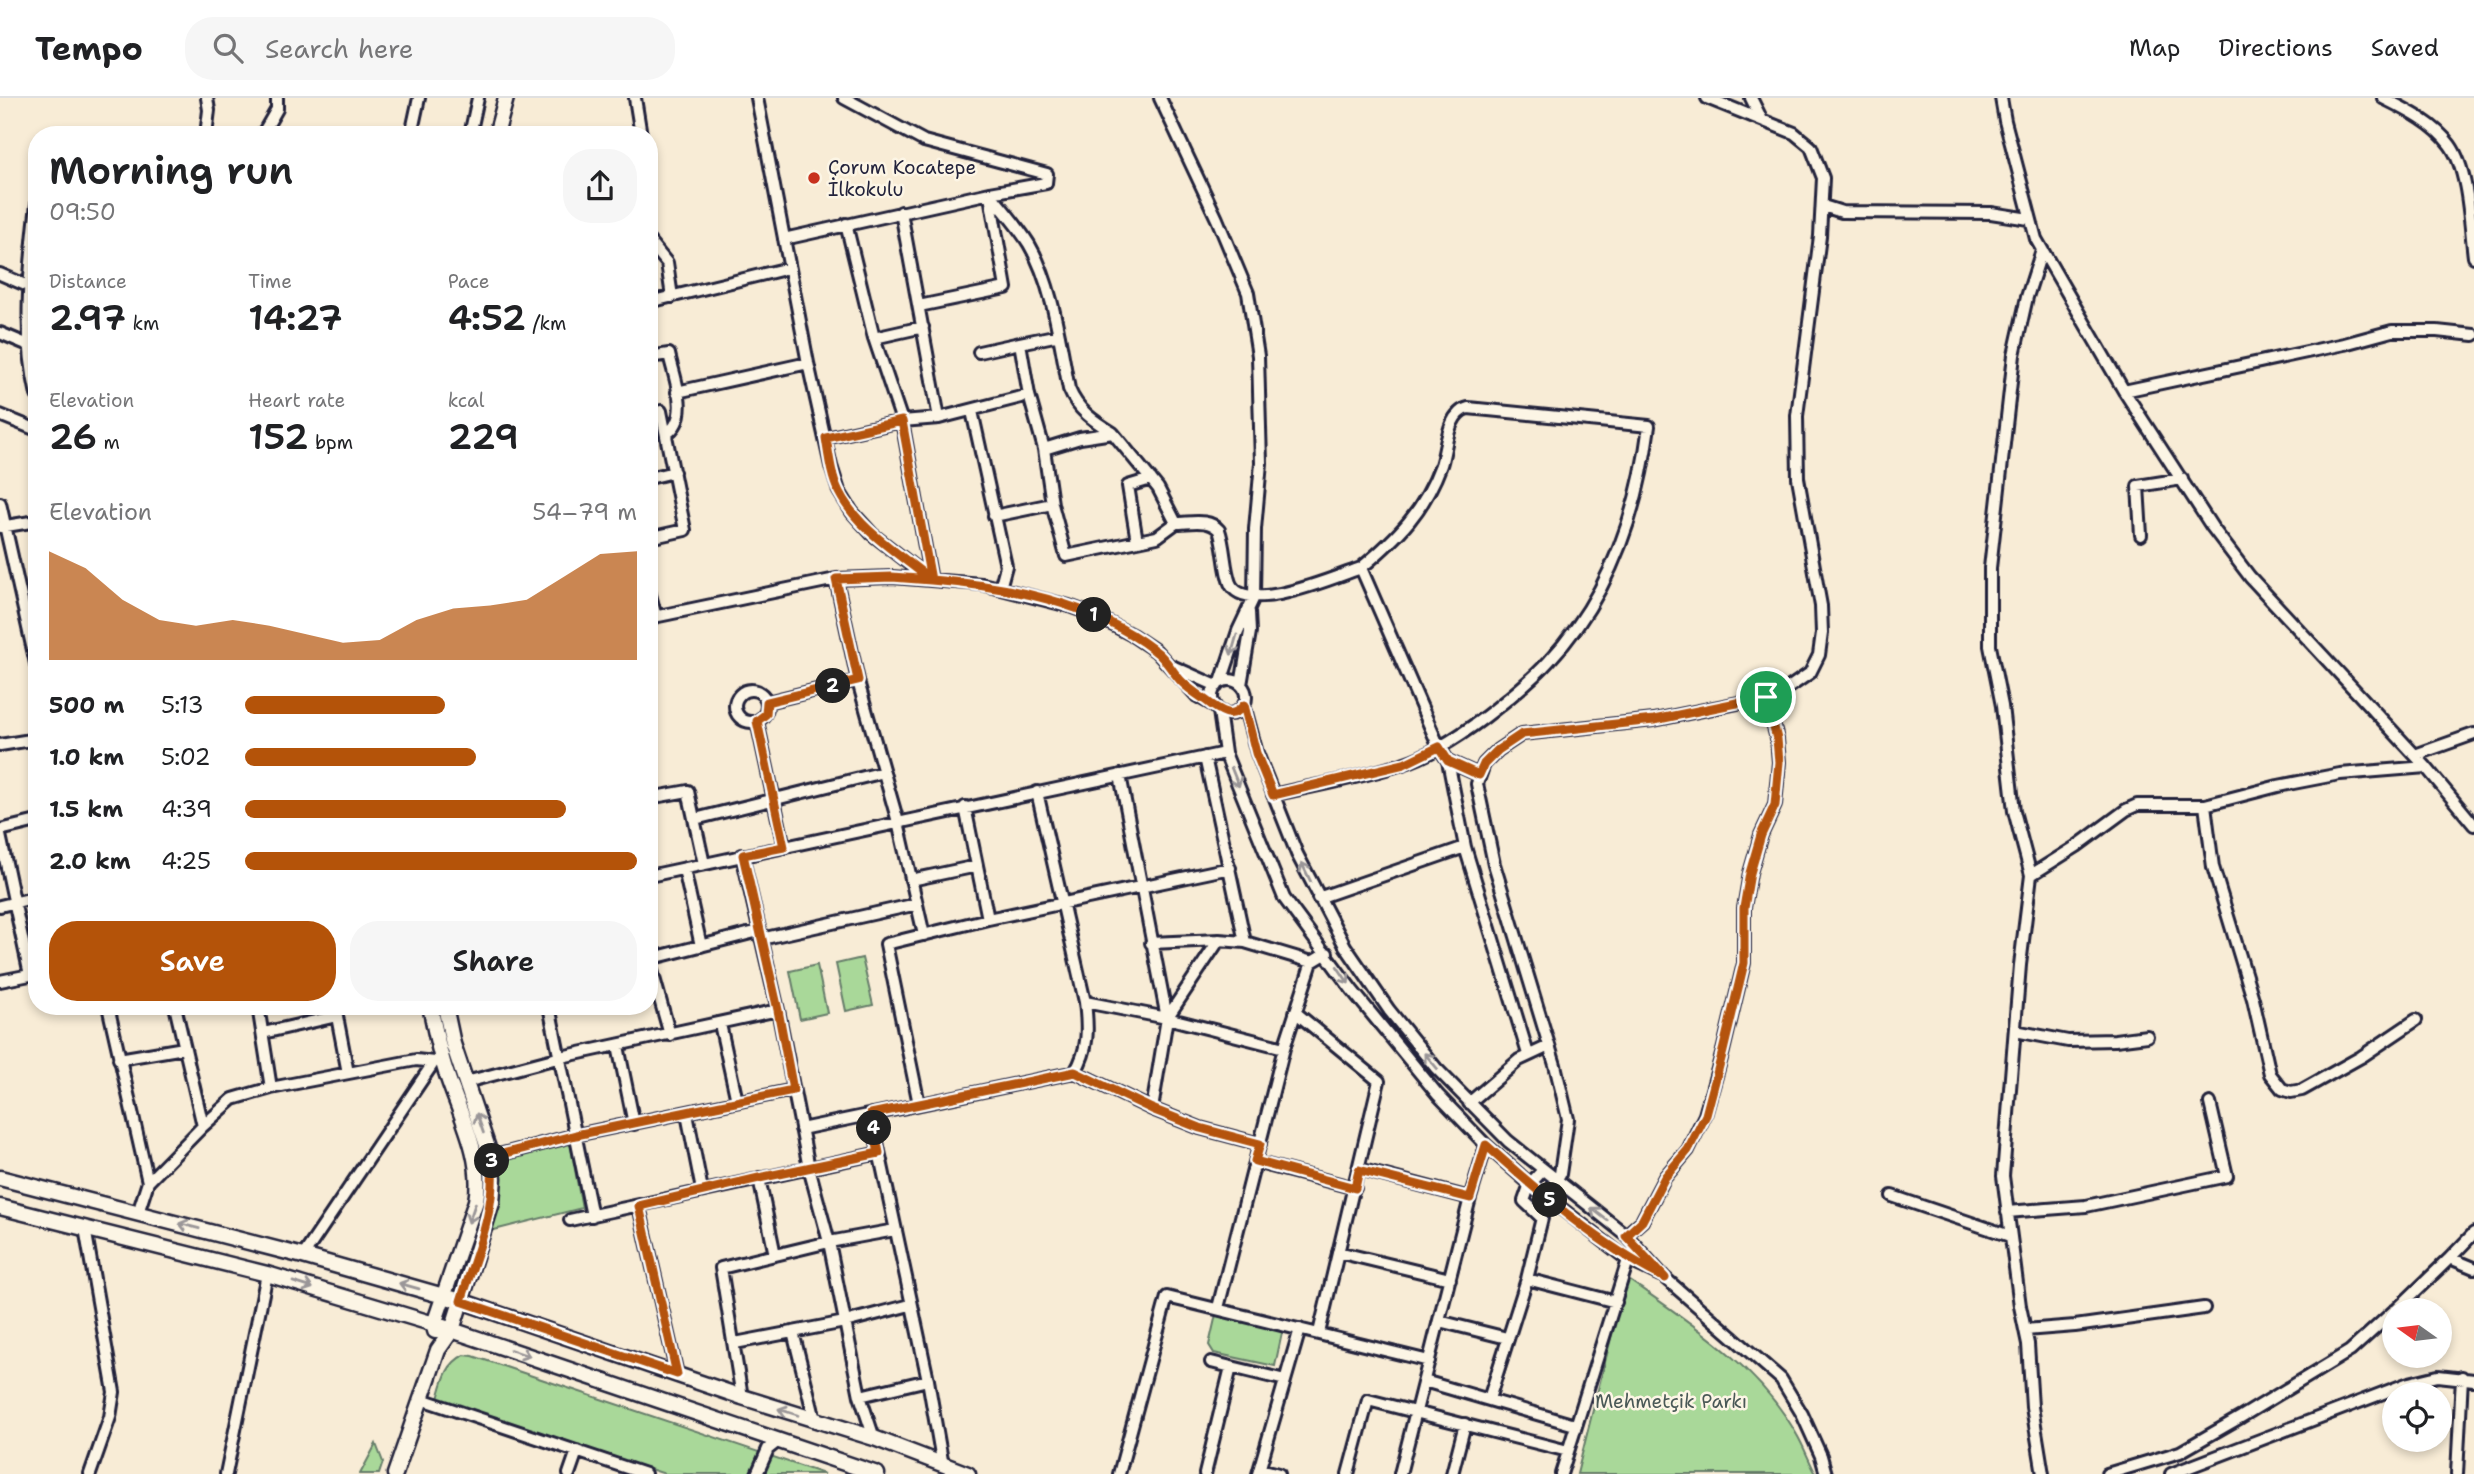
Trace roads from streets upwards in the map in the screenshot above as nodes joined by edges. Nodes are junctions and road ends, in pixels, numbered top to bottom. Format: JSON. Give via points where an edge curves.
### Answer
{"nodes":[{"id":1,"x":208,"y":98,"type":"edge"},
{"id":2,"x":278,"y":98,"type":"edge"},
{"id":3,"x":419,"y":98,"type":"edge"},
{"id":4,"x":478,"y":98,"type":"edge"},
{"id":5,"x":506,"y":98,"type":"edge"},
{"id":6,"x":635,"y":98,"type":"edge"},
{"id":7,"x":757,"y":98,"type":"edge"},
{"id":8,"x":1160,"y":98,"type":"edge"},
{"id":9,"x":1707,"y":98,"type":"edge"},
{"id":10,"x":1751,"y":98,"type":"edge"},
{"id":11,"x":2001,"y":98,"type":"edge"},
{"id":12,"x":2383,"y":98,"type":"edge"},
{"id":13,"x":851,"y":100,"type":"edge"},
{"id":14,"x":1762,"y":120,"type":"junction"},
{"id":15,"x":207,"y":126,"type":"edge"},
{"id":16,"x":267,"y":126,"type":"edge"},
{"id":17,"x":413,"y":126,"type":"edge"},
{"id":18,"x":472,"y":126,"type":"edge"},
{"id":19,"x":498,"y":126,"type":"edge"},
{"id":20,"x":640,"y":126,"type":"edge"},
{"id":21,"x":990,"y":192,"type":"junction"},
{"id":22,"x":1823,"y":206,"type":"junction"},
{"id":23,"x":901,"y":212,"type":"junction"},
{"id":24,"x":2029,"y":219,"type":"junction"},
{"id":25,"x":846,"y":224,"type":"junction"},
{"id":26,"x":784,"y":239,"type":"junction"},
{"id":27,"x":2042,"y":250,"type":"junction"},
{"id":28,"x":658,"y":253,"type":"edge"},
{"id":29,"x":2474,"y":257,"type":"edge"},
{"id":30,"x":789,"y":268,"type":"junction"},
{"id":31,"x":0,"y":274,"type":"edge"},
{"id":32,"x":28,"y":286,"type":"edge"},
{"id":33,"x":672,"y":297,"type":"junction"},
{"id":34,"x":658,"y":300,"type":"edge"},
{"id":35,"x":919,"y":306,"type":"junction"},
{"id":36,"x":923,"y":327,"type":"junction"},
{"id":37,"x":0,"y":333,"type":"edge"},
{"id":38,"x":1059,"y":335,"type":"junction"},
{"id":39,"x":2474,"y":335,"type":"edge"},
{"id":40,"x":874,"y":338,"type":"junction"},
{"id":41,"x":1020,"y":343,"type":"junction"},
{"id":42,"x":28,"y":345,"type":"edge"},
{"id":43,"x":979,"y":352,"type":"dead end"},
{"id":44,"x":658,"y":356,"type":"edge"},
{"id":45,"x":808,"y":363,"type":"junction"},
{"id":46,"x":2124,"y":391,"type":"junction"},
{"id":47,"x":677,"y":392,"type":"junction"},
{"id":48,"x":1029,"y":395,"type":"junction"},
{"id":49,"x":972,"y":411,"type":"junction"},
{"id":50,"x":658,"y":412,"type":"edge"},
{"id":51,"x":0,"y":415,"type":"edge"},
{"id":52,"x":939,"y":418,"type":"junction"},
{"id":53,"x":902,"y":421,"type":"junction"},
{"id":54,"x":28,"y":426,"type":"edge"},
{"id":55,"x":1113,"y":433,"type":"junction"},
{"id":56,"x":666,"y":434,"type":"junction"},
{"id":57,"x":826,"y":438,"type":"junction"},
{"id":58,"x":1044,"y":449,"type":"junction"},
{"id":59,"x":674,"y":472,"type":"junction"},
{"id":60,"x":658,"y":476,"type":"edge"},
{"id":61,"x":1152,"y":479,"type":"junction"},
{"id":62,"x":2182,"y":479,"type":"junction"},
{"id":63,"x":0,"y":503,"type":"edge"},
{"id":64,"x":1052,"y":504,"type":"junction"},
{"id":65,"x":994,"y":516,"type":"junction"},
{"id":66,"x":28,"y":523,"type":"edge"},
{"id":67,"x":1176,"y":523,"type":"junction"},
{"id":68,"x":3,"y":527,"type":"edge"},
{"id":69,"x":658,"y":536,"type":"edge"},
{"id":70,"x":2141,"y":536,"type":"dead end"},
{"id":71,"x":1138,"y":541,"type":"junction"},
{"id":72,"x":1361,"y":568,"type":"junction"},
{"id":73,"x":836,"y":579,"type":"junction"},
{"id":74,"x":931,"y":580,"type":"junction"},
{"id":75,"x":1000,"y":588,"type":"junction"},
{"id":76,"x":1254,"y":597,"type":"junction"},
{"id":77,"x":1249,"y":610,"type":"junction"},
{"id":78,"x":28,"y":617,"type":"edge"},
{"id":79,"x":658,"y":617,"type":"edge"},
{"id":80,"x":1172,"y":666,"type":"junction"},
{"id":81,"x":858,"y":680,"type":"junction"},
{"id":82,"x":1219,"y":684,"type":"junction"},
{"id":83,"x":1241,"y":685,"type":"junction"},
{"id":84,"x":1766,"y":697,"type":"junction"},
{"id":85,"x":767,"y":702,"type":"junction"},
{"id":86,"x":1244,"y":705,"type":"junction"},
{"id":87,"x":1217,"y":709,"type":"junction"},
{"id":88,"x":757,"y":721,"type":"junction"},
{"id":89,"x":2474,"y":734,"type":"edge"},
{"id":90,"x":28,"y":740,"type":"edge"},
{"id":91,"x":0,"y":745,"type":"edge"},
{"id":92,"x":1439,"y":747,"type":"junction"},
{"id":93,"x":1226,"y":753,"type":"junction"},
{"id":94,"x":2415,"y":755,"type":"junction"},
{"id":95,"x":1205,"y":757,"type":"junction"},
{"id":96,"x":1448,"y":761,"type":"junction"},
{"id":97,"x":2426,"y":767,"type":"junction"},
{"id":98,"x":884,"y":772,"type":"junction"},
{"id":99,"x":1120,"y":775,"type":"junction"},
{"id":100,"x":1479,"y":775,"type":"junction"},
{"id":101,"x":1037,"y":792,"type":"junction"},
{"id":102,"x":1273,"y":795,"type":"junction"},
{"id":103,"x":658,"y":796,"type":"edge"},
{"id":104,"x":775,"y":799,"type":"junction"},
{"id":105,"x":2205,"y":805,"type":"junction"},
{"id":106,"x":965,"y":807,"type":"junction"},
{"id":107,"x":695,"y":819,"type":"junction"},
{"id":108,"x":898,"y":822,"type":"junction"},
{"id":109,"x":28,"y":823,"type":"edge"},
{"id":110,"x":2474,"y":825,"type":"edge"},
{"id":111,"x":0,"y":830,"type":"edge"},
{"id":112,"x":0,"y":835,"type":"edge"},
{"id":113,"x":784,"y":847,"type":"junction"},
{"id":114,"x":1465,"y":847,"type":"junction"},
{"id":115,"x":743,"y":855,"type":"junction"},
{"id":116,"x":704,"y":864,"type":"junction"},
{"id":117,"x":977,"y":866,"type":"junction"},
{"id":118,"x":1230,"y":868,"type":"junction"},
{"id":119,"x":684,"y":869,"type":"junction"},
{"id":120,"x":658,"y":874,"type":"edge"},
{"id":121,"x":2031,"y":876,"type":"junction"},
{"id":122,"x":912,"y":880,"type":"junction"},
{"id":123,"x":1141,"y":888,"type":"junction"},
{"id":124,"x":1318,"y":898,"type":"junction"},
{"id":125,"x":28,"y":900,"type":"edge"},
{"id":126,"x":1062,"y":903,"type":"junction"},
{"id":127,"x":15,"y":904,"type":"junction"},
{"id":128,"x":917,"y":904,"type":"junction"},
{"id":129,"x":0,"y":906,"type":"edge"},
{"id":130,"x":988,"y":919,"type":"junction"},
{"id":131,"x":760,"y":935,"type":"junction"},
{"id":132,"x":924,"y":935,"type":"junction"},
{"id":133,"x":1219,"y":940,"type":"junction"},
{"id":134,"x":1245,"y":942,"type":"junction"},
{"id":135,"x":1151,"y":943,"type":"junction"},
{"id":136,"x":701,"y":946,"type":"junction"},
{"id":137,"x":1327,"y":953,"type":"junction"},
{"id":138,"x":28,"y":955,"type":"edge"},
{"id":139,"x":658,"y":957,"type":"edge"},
{"id":140,"x":1312,"y":962,"type":"junction"},
{"id":141,"x":28,"y":975,"type":"edge"},
{"id":142,"x":0,"y":981,"type":"edge"},
{"id":143,"x":658,"y":992,"type":"edge"},
{"id":144,"x":1085,"y":1002,"type":"junction"},
{"id":145,"x":778,"y":1010,"type":"junction"},
{"id":146,"x":1294,"y":1012,"type":"junction"},
{"id":147,"x":110,"y":1015,"type":"edge"},
{"id":148,"x":177,"y":1015,"type":"edge"},
{"id":149,"x":260,"y":1015,"type":"edge"},
{"id":150,"x":323,"y":1015,"type":"edge"},
{"id":151,"x":337,"y":1015,"type":"edge"},
{"id":152,"x":431,"y":1015,"type":"edge"},
{"id":153,"x":447,"y":1015,"type":"edge"},
{"id":154,"x":551,"y":1015,"type":"edge"},
{"id":155,"x":1167,"y":1018,"type":"junction"},
{"id":156,"x":2416,"y":1020,"type":"dead end"},
{"id":157,"x":720,"y":1024,"type":"junction"},
{"id":158,"x":2015,"y":1031,"type":"junction"},
{"id":159,"x":263,"y":1033,"type":"junction"},
{"id":160,"x":670,"y":1035,"type":"junction"},
{"id":161,"x":2147,"y":1036,"type":"dead end"},
{"id":162,"x":618,"y":1046,"type":"junction"},
{"id":163,"x":1549,"y":1046,"type":"junction"},
{"id":164,"x":184,"y":1048,"type":"junction"},
{"id":165,"x":1284,"y":1048,"type":"junction"},
{"id":166,"x":1528,"y":1055,"type":"junction"},
{"id":167,"x":561,"y":1057,"type":"junction"},
{"id":168,"x":120,"y":1059,"type":"junction"},
{"id":169,"x":438,"y":1061,"type":"junction"},
{"id":170,"x":1075,"y":1072,"type":"junction"},
{"id":171,"x":348,"y":1073,"type":"junction"},
{"id":172,"x":466,"y":1082,"type":"junction"},
{"id":173,"x":271,"y":1088,"type":"junction"},
{"id":174,"x":793,"y":1090,"type":"junction"},
{"id":175,"x":737,"y":1101,"type":"junction"},
{"id":176,"x":2210,"y":1103,"type":"dead end"},
{"id":177,"x":919,"y":1104,"type":"junction"},
{"id":178,"x":1469,"y":1104,"type":"junction"},
{"id":179,"x":1152,"y":1109,"type":"junction"},
{"id":180,"x":687,"y":1114,"type":"junction"},
{"id":181,"x":871,"y":1114,"type":"junction"},
{"id":182,"x":634,"y":1124,"type":"junction"},
{"id":183,"x":203,"y":1126,"type":"junction"},
{"id":184,"x":801,"y":1129,"type":"junction"},
{"id":185,"x":576,"y":1135,"type":"junction"},
{"id":186,"x":1260,"y":1144,"type":"junction"},
{"id":187,"x":1486,"y":1145,"type":"junction"},
{"id":188,"x":879,"y":1153,"type":"junction"},
{"id":189,"x":491,"y":1157,"type":"junction"},
{"id":190,"x":1255,"y":1161,"type":"junction"},
{"id":191,"x":809,"y":1168,"type":"junction"},
{"id":192,"x":1359,"y":1170,"type":"junction"},
{"id":193,"x":1543,"y":1170,"type":"junction"},
{"id":194,"x":0,"y":1178,"type":"edge"},
{"id":195,"x":759,"y":1178,"type":"junction"},
{"id":196,"x":1557,"y":1181,"type":"junction"},
{"id":197,"x":148,"y":1182,"type":"junction"},
{"id":198,"x":1530,"y":1184,"type":"junction"},
{"id":199,"x":1355,"y":1188,"type":"junction"},
{"id":200,"x":702,"y":1190,"type":"junction"},
{"id":201,"x":1545,"y":1196,"type":"junction"},
{"id":202,"x":1892,"y":1196,"type":"dead end"},
{"id":203,"x":1470,"y":1198,"type":"junction"},
{"id":204,"x":639,"y":1206,"type":"junction"},
{"id":205,"x":0,"y":1207,"type":"edge"},
{"id":206,"x":2007,"y":1212,"type":"junction"},
{"id":207,"x":138,"y":1213,"type":"junction"},
{"id":208,"x":592,"y":1216,"type":"junction"},
{"id":209,"x":570,"y":1220,"type":"dead end"},
{"id":210,"x":85,"y":1228,"type":"junction"},
{"id":211,"x":895,"y":1230,"type":"junction"},
{"id":212,"x":2474,"y":1233,"type":"edge"},
{"id":213,"x":1626,"y":1236,"type":"junction"},
{"id":214,"x":2010,"y":1236,"type":"junction"},
{"id":215,"x":829,"y":1242,"type":"junction"},
{"id":216,"x":1338,"y":1252,"type":"junction"},
{"id":217,"x":775,"y":1255,"type":"junction"},
{"id":218,"x":303,"y":1256,"type":"junction"},
{"id":219,"x":2449,"y":1258,"type":"junction"},
{"id":220,"x":1628,"y":1259,"type":"junction"},
{"id":221,"x":2474,"y":1268,"type":"edge"},
{"id":222,"x":267,"y":1274,"type":"junction"},
{"id":223,"x":1665,"y":1278,"type":"junction"},
{"id":224,"x":1450,"y":1279,"type":"junction"},
{"id":225,"x":1527,"y":1279,"type":"junction"},
{"id":226,"x":444,"y":1296,"type":"junction"},
{"id":227,"x":2407,"y":1298,"type":"edge"},
{"id":228,"x":461,"y":1301,"type":"junction"},
{"id":229,"x":1616,"y":1303,"type":"junction"},
{"id":230,"x":910,"y":1305,"type":"junction"},
{"id":231,"x":1218,"y":1308,"type":"junction"},
{"id":232,"x":2204,"y":1308,"type":"dead end"},
{"id":233,"x":1439,"y":1321,"type":"junction"},
{"id":234,"x":845,"y":1322,"type":"junction"},
{"id":235,"x":2382,"y":1322,"type":"edge"},
{"id":236,"x":434,"y":1324,"type":"junction"},
{"id":237,"x":1300,"y":1329,"type":"junction"},
{"id":238,"x":452,"y":1330,"type":"junction"},
{"id":239,"x":2025,"y":1330,"type":"junction"},
{"id":240,"x":793,"y":1332,"type":"junction"},
{"id":241,"x":1319,"y":1333,"type":"junction"},
{"id":242,"x":1507,"y":1338,"type":"junction"},
{"id":243,"x":735,"y":1343,"type":"junction"},
{"id":244,"x":438,"y":1350,"type":"junction"},
{"id":245,"x":1429,"y":1361,"type":"junction"},
{"id":246,"x":1211,"y":1362,"type":"dead end"},
{"id":247,"x":1231,"y":1367,"type":"junction"},
{"id":248,"x":677,"y":1374,"type":"junction"},
{"id":249,"x":2468,"y":1378,"type":"edge"},
{"id":250,"x":928,"y":1380,"type":"junction"},
{"id":251,"x":1286,"y":1380,"type":"junction"},
{"id":252,"x":1424,"y":1381,"type":"junction"},
{"id":253,"x":860,"y":1396,"type":"junction"},
{"id":254,"x":742,"y":1397,"type":"junction"},
{"id":255,"x":421,"y":1399,"type":"junction"},
{"id":256,"x":1489,"y":1399,"type":"junction"},
{"id":257,"x":1416,"y":1412,"type":"junction"},
{"id":258,"x":815,"y":1420,"type":"junction"},
{"id":259,"x":1465,"y":1424,"type":"junction"},
{"id":260,"x":1575,"y":1425,"type":"junction"},
{"id":261,"x":874,"y":1438,"type":"junction"},
{"id":262,"x":778,"y":1441,"type":"junction"},
{"id":263,"x":577,"y":1451,"type":"junction"},
{"id":264,"x":1568,"y":1451,"type":"junction"},
{"id":265,"x":943,"y":1466,"type":"junction"},
{"id":266,"x":1259,"y":1471,"type":"edge"},
{"id":267,"x":90,"y":1474,"type":"edge"},
{"id":268,"x":226,"y":1474,"type":"edge"},
{"id":269,"x":394,"y":1474,"type":"edge"},
{"id":270,"x":569,"y":1474,"type":"edge"},
{"id":271,"x":645,"y":1474,"type":"edge"},
{"id":272,"x":757,"y":1474,"type":"edge"},
{"id":273,"x":877,"y":1474,"type":"edge"},
{"id":274,"x":968,"y":1474,"type":"edge"},
{"id":275,"x":1119,"y":1474,"type":"edge"},
{"id":276,"x":1205,"y":1474,"type":"edge"},
{"id":277,"x":1279,"y":1474,"type":"edge"},
{"id":278,"x":1348,"y":1474,"type":"edge"},
{"id":279,"x":1400,"y":1474,"type":"edge"},
{"id":280,"x":1452,"y":1474,"type":"edge"},
{"id":281,"x":1561,"y":1474,"type":"edge"},
{"id":282,"x":1826,"y":1474,"type":"edge"},
{"id":283,"x":2043,"y":1474,"type":"edge"},
{"id":284,"x":2107,"y":1474,"type":"edge"},
{"id":285,"x":2171,"y":1474,"type":"edge"},
{"id":286,"x":2457,"y":1474,"type":"edge"}],
"edges":[{"from":1,"to":15,"type":"street"},
{"from":2,"to":16,"type":"street"},
{"from":3,"to":17,"type":"street"},
{"from":4,"to":18,"type":"street"},
{"from":5,"to":19,"type":"street"},
{"from":6,"to":20,"type":"street"},
{"from":7,"to":26,"type":"street"},
{"from":8,"to":76,"type":"street","via":[[1248,292],[1258,356],[1261,463]]},
{"from":9,"to":14,"type":"street"},
{"from":10,"to":14,"type":"street"},
{"from":11,"to":24,"type":"street"},
{"from":12,"to":29,"type":"street","via":[[2411,112],[2451,146],[2465,193]]},
{"from":13,"to":21,"type":"street","via":[[924,141],[1047,174],[1046,183]]},
{"from":14,"to":22,"type":"street","via":[[1794,133],[1811,147],[1823,178]]},
{"from":21,"to":23,"type":"street"},
{"from":21,"to":35,"type":"street","via":[[1006,288]]},
{"from":21,"to":38,"type":"street","via":[[1029,245]]},
{"from":22,"to":24,"type":"street","via":[[1850,213],[1991,213]]},
{"from":22,"to":84,"type":"street","via":[[1797,416],[1798,478],[1822,633],[1810,673],[1778,695]]},
{"from":23,"to":25,"type":"street"},
{"from":23,"to":35,"type":"street"},
{"from":24,"to":27,"type":"street"},
{"from":25,"to":26,"type":"street"},
{"from":25,"to":40,"type":"street"},
{"from":26,"to":30,"type":"street"},
{"from":27,"to":46,"type":"street"},
{"from":27,"to":121,"type":"street","via":[[2014,355],[1990,568],[1990,646],[2014,811]]},
{"from":28,"to":33,"type":"street","via":[[667,263]]},
{"from":30,"to":33,"type":"street"},
{"from":30,"to":45,"type":"street"},
{"from":31,"to":32,"type":"street"},
{"from":33,"to":34,"type":"street"},
{"from":35,"to":36,"type":"street"},
{"from":36,"to":40,"type":"street"},
{"from":36,"to":52,"type":"street"},
{"from":37,"to":42,"type":"street"},
{"from":38,"to":41,"type":"street"},
{"from":38,"to":55,"type":"street","via":[[1072,398],[1084,413]]},
{"from":39,"to":46,"type":"street","via":[[2392,331]]},
{"from":40,"to":53,"type":"street"},
{"from":41,"to":43,"type":"street"},
{"from":41,"to":48,"type":"street"},
{"from":44,"to":47,"type":"street","via":[[669,354]]},
{"from":45,"to":47,"type":"street"},
{"from":45,"to":57,"type":"street"},
{"from":46,"to":62,"type":"street"},
{"from":47,"to":56,"type":"street","via":[[680,417]]},
{"from":48,"to":49,"type":"street"},
{"from":48,"to":58,"type":"street"},
{"from":49,"to":52,"type":"street"},
{"from":49,"to":65,"type":"street"},
{"from":50,"to":56,"type":"street"},
{"from":51,"to":54,"type":"street"},
{"from":52,"to":53,"type":"street"},
{"from":53,"to":57,"type":"street"},
{"from":53,"to":74,"type":"street"},
{"from":55,"to":58,"type":"street"},
{"from":55,"to":61,"type":"street"},
{"from":56,"to":59,"type":"street"},
{"from":57,"to":74,"type":"street","via":[[839,491],[852,512],[872,534]]},
{"from":58,"to":64,"type":"street"},
{"from":59,"to":60,"type":"street"},
{"from":59,"to":69,"type":"street","via":[[685,530]]},
{"from":61,"to":67,"type":"street"},
{"from":61,"to":71,"type":"street","via":[[1128,486]]},
{"from":62,"to":70,"type":"street","via":[[2138,486]]},
{"from":62,"to":94,"type":"street","via":[[2250,577]]},
{"from":63,"to":68,"type":"street"},
{"from":64,"to":65,"type":"street"},
{"from":64,"to":71,"type":"street","via":[[1066,556]]},
{"from":65,"to":75,"type":"street","via":[[1006,566]]},
{"from":66,"to":68,"type":"street"},
{"from":67,"to":71,"type":"street","via":[[1157,537]]},
{"from":67,"to":76,"type":"street","via":[[1214,524],[1223,542],[1231,584],[1238,592]]},
{"from":68,"to":78,"type":"street"},
{"from":72,"to":76,"type":"street","via":[[1302,589]]},
{"from":72,"to":92,"type":"street"},
{"from":72,"to":92,"type":"street","via":[[1392,542],[1418,511],[1438,474],[1454,417],[1461,410],[1649,425],[1630,516],[1613,563],[1588,610],[1533,677]]},
{"from":73,"to":74,"type":"street"},
{"from":73,"to":79,"type":"street"},
{"from":73,"to":81,"type":"street"},
{"from":74,"to":75,"type":"street"},
{"from":75,"to":80,"type":"street","via":[[1094,615],[1132,635]]},
{"from":76,"to":77,"type":"street"},
{"from":77,"to":82,"type":"street","one_way":true},
{"from":77,"to":83,"type":"street"},
{"from":80,"to":82,"type":"street"},
{"from":80,"to":87,"type":"street","via":[[1180,680]]},
{"from":81,"to":85,"type":"street"},
{"from":81,"to":98,"type":"street"},
{"from":82,"to":83,"type":"street","via":[[1232,681]]},
{"from":82,"to":87,"type":"street","via":[[1212,695]]},
{"from":83,"to":86,"type":"street"},
{"from":84,"to":100,"type":"street","via":[[1654,720],[1522,734],[1498,750]]},
{"from":84,"to":213,"type":"street","via":[[1779,762],[1775,805],[1750,873],[1744,908],[1744,963],[1723,1051],[1706,1115],[1692,1144],[1665,1177],[1642,1221]]},
{"from":85,"to":88,"type":"street","via":[[766,714]]},
{"from":85,"to":88,"type":"street","via":[[754,690],[738,697],[735,709],[740,717]]},
{"from":86,"to":87,"type":"street","via":[[1230,714]]},
{"from":86,"to":102,"type":"street"},
{"from":87,"to":93,"type":"street"},
{"from":88,"to":104,"type":"street"},
{"from":89,"to":94,"type":"street"},
{"from":90,"to":91,"type":"street"},
{"from":92,"to":96,"type":"street"},
{"from":92,"to":102,"type":"street","via":[[1404,764]]},
{"from":93,"to":95,"type":"street"},
{"from":93,"to":137,"type":"street","one_way":true,"via":[[1284,898]]},
{"from":94,"to":97,"type":"street"},
{"from":95,"to":99,"type":"street"},
{"from":95,"to":118,"type":"street"},
{"from":96,"to":100,"type":"street"},
{"from":96,"to":114,"type":"street"},
{"from":97,"to":105,"type":"street","via":[[2340,774]]},
{"from":97,"to":110,"type":"street"},
{"from":98,"to":104,"type":"street"},
{"from":98,"to":108,"type":"street"},
{"from":99,"to":101,"type":"street"},
{"from":99,"to":123,"type":"street"},
{"from":100,"to":163,"type":"street","via":[[1494,864]]},
{"from":101,"to":106,"type":"street"},
{"from":101,"to":126,"type":"street"},
{"from":124,"to":102,"type":"street","one_way":true},
{"from":103,"to":107,"type":"street","via":[[688,791]]},
{"from":104,"to":107,"type":"street"},
{"from":104,"to":113,"type":"street"},
{"from":105,"to":121,"type":"street","via":[[2137,805]]},
{"from":105,"to":156,"type":"street","via":[[2213,867],[2253,999],[2270,1074],[2282,1089],[2302,1090]]},
{"from":106,"to":108,"type":"street"},
{"from":106,"to":117,"type":"street"},
{"from":107,"to":116,"type":"street"},
{"from":108,"to":113,"type":"street"},
{"from":108,"to":122,"type":"street"},
{"from":109,"to":111,"type":"street"},
{"from":112,"to":127,"type":"street"},
{"from":113,"to":115,"type":"street"},
{"from":114,"to":124,"type":"street"},
{"from":114,"to":166,"type":"street"},
{"from":115,"to":116,"type":"street"},
{"from":115,"to":131,"type":"street"},
{"from":116,"to":119,"type":"street"},
{"from":117,"to":122,"type":"street"},
{"from":117,"to":130,"type":"street"},
{"from":118,"to":123,"type":"street"},
{"from":118,"to":134,"type":"street"},
{"from":119,"to":120,"type":"street"},
{"from":119,"to":136,"type":"street"},
{"from":121,"to":158,"type":"street"},
{"from":122,"to":128,"type":"street"},
{"from":123,"to":126,"type":"street"},
{"from":123,"to":135,"type":"street"},
{"from":178,"to":124,"type":"street","one_way":true,"via":[[1389,1010]]},
{"from":125,"to":127,"type":"street"},
{"from":126,"to":130,"type":"street"},
{"from":126,"to":144,"type":"street"},
{"from":127,"to":129,"type":"street"},
{"from":127,"to":138,"type":"street"},
{"from":128,"to":131,"type":"street"},
{"from":128,"to":132,"type":"street"},
{"from":130,"to":132,"type":"street"},
{"from":131,"to":136,"type":"street"},
{"from":131,"to":145,"type":"street"},
{"from":132,"to":177,"type":"street","via":[[886,944]]},
{"from":133,"to":134,"type":"street"},
{"from":133,"to":135,"type":"street"},
{"from":133,"to":155,"type":"street"},
{"from":134,"to":140,"type":"street"},
{"from":135,"to":155,"type":"street"},
{"from":136,"to":139,"type":"street"},
{"from":137,"to":140,"type":"street"},
{"from":137,"to":187,"type":"street","one_way":true,"via":[[1397,1047]]},
{"from":140,"to":146,"type":"street"},
{"from":141,"to":142,"type":"street"},
{"from":143,"to":160,"type":"street"},
{"from":144,"to":155,"type":"street"},
{"from":144,"to":170,"type":"street","via":[[1087,1043]]},
{"from":145,"to":157,"type":"street"},
{"from":145,"to":174,"type":"street"},
{"from":146,"to":165,"type":"street"},
{"from":146,"to":192,"type":"street","via":[[1379,1081]]},
{"from":147,"to":168,"type":"street"},
{"from":148,"to":164,"type":"street"},
{"from":149,"to":159,"type":"street"},
{"from":150,"to":159,"type":"street"},
{"from":151,"to":171,"type":"street"},
{"from":152,"to":169,"type":"street"},
{"from":153,"to":172,"type":"street"},
{"from":154,"to":167,"type":"street"},
{"from":155,"to":165,"type":"street"},
{"from":155,"to":179,"type":"street"},
{"from":157,"to":160,"type":"street"},
{"from":157,"to":175,"type":"street"},
{"from":158,"to":161,"type":"street","via":[[2068,1041]]},
{"from":158,"to":206,"type":"street","via":[[2003,1176]]},
{"from":159,"to":173,"type":"street"},
{"from":160,"to":162,"type":"street"},
{"from":162,"to":167,"type":"street"},
{"from":162,"to":182,"type":"street"},
{"from":163,"to":166,"type":"street"},
{"from":163,"to":196,"type":"street","via":[[1568,1119]]},
{"from":164,"to":168,"type":"street"},
{"from":164,"to":183,"type":"street"},
{"from":165,"to":186,"type":"street"},
{"from":166,"to":178,"type":"street"},
{"from":167,"to":172,"type":"street"},
{"from":167,"to":185,"type":"street"},
{"from":168,"to":197,"type":"street"},
{"from":169,"to":171,"type":"street","via":[[416,1060]]},
{"from":169,"to":218,"type":"street"},
{"from":169,"to":226,"type":"street","one_way":true,"via":[[475,1155],[479,1184]]},
{"from":170,"to":177,"type":"street"},
{"from":170,"to":179,"type":"street"},
{"from":171,"to":173,"type":"street"},
{"from":189,"to":172,"type":"street","one_way":true},
{"from":173,"to":183,"type":"street","via":[[233,1099]]},
{"from":174,"to":175,"type":"street"},
{"from":174,"to":184,"type":"street"},
{"from":175,"to":180,"type":"street"},
{"from":176,"to":206,"type":"street","via":[[2227,1176],[2086,1206]]},
{"from":177,"to":181,"type":"street"},
{"from":178,"to":193,"type":"street"},
{"from":179,"to":186,"type":"street"},
{"from":180,"to":182,"type":"street"},
{"from":180,"to":200,"type":"street"},
{"from":181,"to":184,"type":"street"},
{"from":181,"to":188,"type":"street"},
{"from":182,"to":185,"type":"street"},
{"from":183,"to":197,"type":"street"},
{"from":184,"to":191,"type":"street"},
{"from":185,"to":189,"type":"street"},
{"from":185,"to":208,"type":"street"},
{"from":186,"to":190,"type":"street"},
{"from":187,"to":198,"type":"street"},
{"from":187,"to":203,"type":"street"},
{"from":188,"to":191,"type":"street"},
{"from":188,"to":211,"type":"street"},
{"from":189,"to":228,"type":"street","via":[[492,1203]]},
{"from":190,"to":199,"type":"street"},
{"from":190,"to":231,"type":"street"},
{"from":191,"to":195,"type":"street"},
{"from":191,"to":215,"type":"street"},
{"from":192,"to":199,"type":"street"},
{"from":192,"to":203,"type":"street"},
{"from":193,"to":196,"type":"street"},
{"from":193,"to":198,"type":"street"},
{"from":194,"to":207,"type":"street"},
{"from":195,"to":200,"type":"street"},
{"from":195,"to":217,"type":"street"},
{"from":196,"to":201,"type":"street"},
{"from":213,"to":196,"type":"street","one_way":true},
{"from":197,"to":207,"type":"street"},
{"from":198,"to":201,"type":"street"},
{"from":198,"to":225,"type":"street","via":[[1524,1201],[1542,1218]]},
{"from":199,"to":216,"type":"street"},
{"from":200,"to":204,"type":"street"},
{"from":201,"to":220,"type":"street"},
{"from":202,"to":214,"type":"street"},
{"from":203,"to":224,"type":"street"},
{"from":204,"to":208,"type":"street"},
{"from":204,"to":248,"type":"street"},
{"from":205,"to":210,"type":"street"},
{"from":206,"to":214,"type":"street"},
{"from":218,"to":207,"type":"street","one_way":true},
{"from":208,"to":209,"type":"street"},
{"from":210,"to":222,"type":"street"},
{"from":210,"to":267,"type":"street","via":[[114,1392]]},
{"from":211,"to":215,"type":"street"},
{"from":211,"to":230,"type":"street"},
{"from":212,"to":219,"type":"street"},
{"from":213,"to":223,"type":"street"},
{"from":214,"to":239,"type":"street"},
{"from":215,"to":217,"type":"street"},
{"from":215,"to":234,"type":"street"},
{"from":216,"to":224,"type":"street"},
{"from":216,"to":241,"type":"street"},
{"from":217,"to":243,"type":"street","via":[[721,1268]]},
{"from":226,"to":218,"type":"street","one_way":true},
{"from":219,"to":221,"type":"street"},
{"from":219,"to":227,"type":"street"},
{"from":220,"to":223,"type":"street"},
{"from":220,"to":229,"type":"street"},
{"from":222,"to":236,"type":"street","one_way":true},
{"from":222,"to":268,"type":"street"},
{"from":223,"to":282,"type":"street","via":[[1781,1379],[1802,1414]]},
{"from":224,"to":233,"type":"street"},
{"from":225,"to":229,"type":"street"},
{"from":225,"to":242,"type":"street"},
{"from":226,"to":228,"type":"street"},
{"from":226,"to":236,"type":"street"},
{"from":228,"to":238,"type":"street"},
{"from":228,"to":248,"type":"street"},
{"from":229,"to":260,"type":"street"},
{"from":230,"to":234,"type":"street"},
{"from":230,"to":250,"type":"street"},
{"from":231,"to":237,"type":"street"},
{"from":231,"to":275,"type":"street","via":[[1167,1297]]},
{"from":232,"to":239,"type":"street"},
{"from":233,"to":242,"type":"street"},
{"from":233,"to":245,"type":"street"},
{"from":234,"to":240,"type":"street"},
{"from":234,"to":253,"type":"street"},
{"from":235,"to":284,"type":"street","via":[[2350,1351],[2241,1418],[2179,1452]]},
{"from":236,"to":238,"type":"street"},
{"from":236,"to":244,"type":"street"},
{"from":237,"to":241,"type":"street"},
{"from":237,"to":251,"type":"street"},
{"from":238,"to":244,"type":"street"},
{"from":238,"to":262,"type":"street","one_way":true},
{"from":239,"to":283,"type":"street"},
{"from":240,"to":243,"type":"street"},
{"from":240,"to":258,"type":"street"},
{"from":241,"to":245,"type":"street"},
{"from":242,"to":256,"type":"street"},
{"from":243,"to":254,"type":"street"},
{"from":244,"to":255,"type":"street"},
{"from":245,"to":252,"type":"street"},
{"from":246,"to":247,"type":"street"},
{"from":247,"to":251,"type":"street"},
{"from":247,"to":276,"type":"street"},
{"from":248,"to":254,"type":"street"},
{"from":249,"to":285,"type":"street","via":[[2438,1376],[2409,1383]]},
{"from":249,"to":286,"type":"street"},
{"from":250,"to":253,"type":"street"},
{"from":250,"to":265,"type":"street"},
{"from":251,"to":266,"type":"street"},
{"from":252,"to":256,"type":"street"},
{"from":252,"to":257,"type":"street"},
{"from":253,"to":261,"type":"street"},
{"from":258,"to":254,"type":"street","one_way":true},
{"from":255,"to":263,"type":"street"},
{"from":255,"to":269,"type":"street"},
{"from":256,"to":260,"type":"street"},
{"from":257,"to":259,"type":"street"},
{"from":257,"to":278,"type":"street","via":[[1368,1400]]},
{"from":257,"to":279,"type":"street"},
{"from":258,"to":261,"type":"street"},
{"from":259,"to":264,"type":"street"},
{"from":259,"to":280,"type":"street"},
{"from":260,"to":264,"type":"street"},
{"from":261,"to":265,"type":"street"},
{"from":262,"to":272,"type":"street","via":[[768,1449]]},
{"from":262,"to":273,"type":"street"},
{"from":263,"to":270,"type":"street"},
{"from":263,"to":271,"type":"street"},
{"from":264,"to":281,"type":"street"},
{"from":265,"to":274,"type":"street"},
{"from":266,"to":277,"type":"street"}]}
